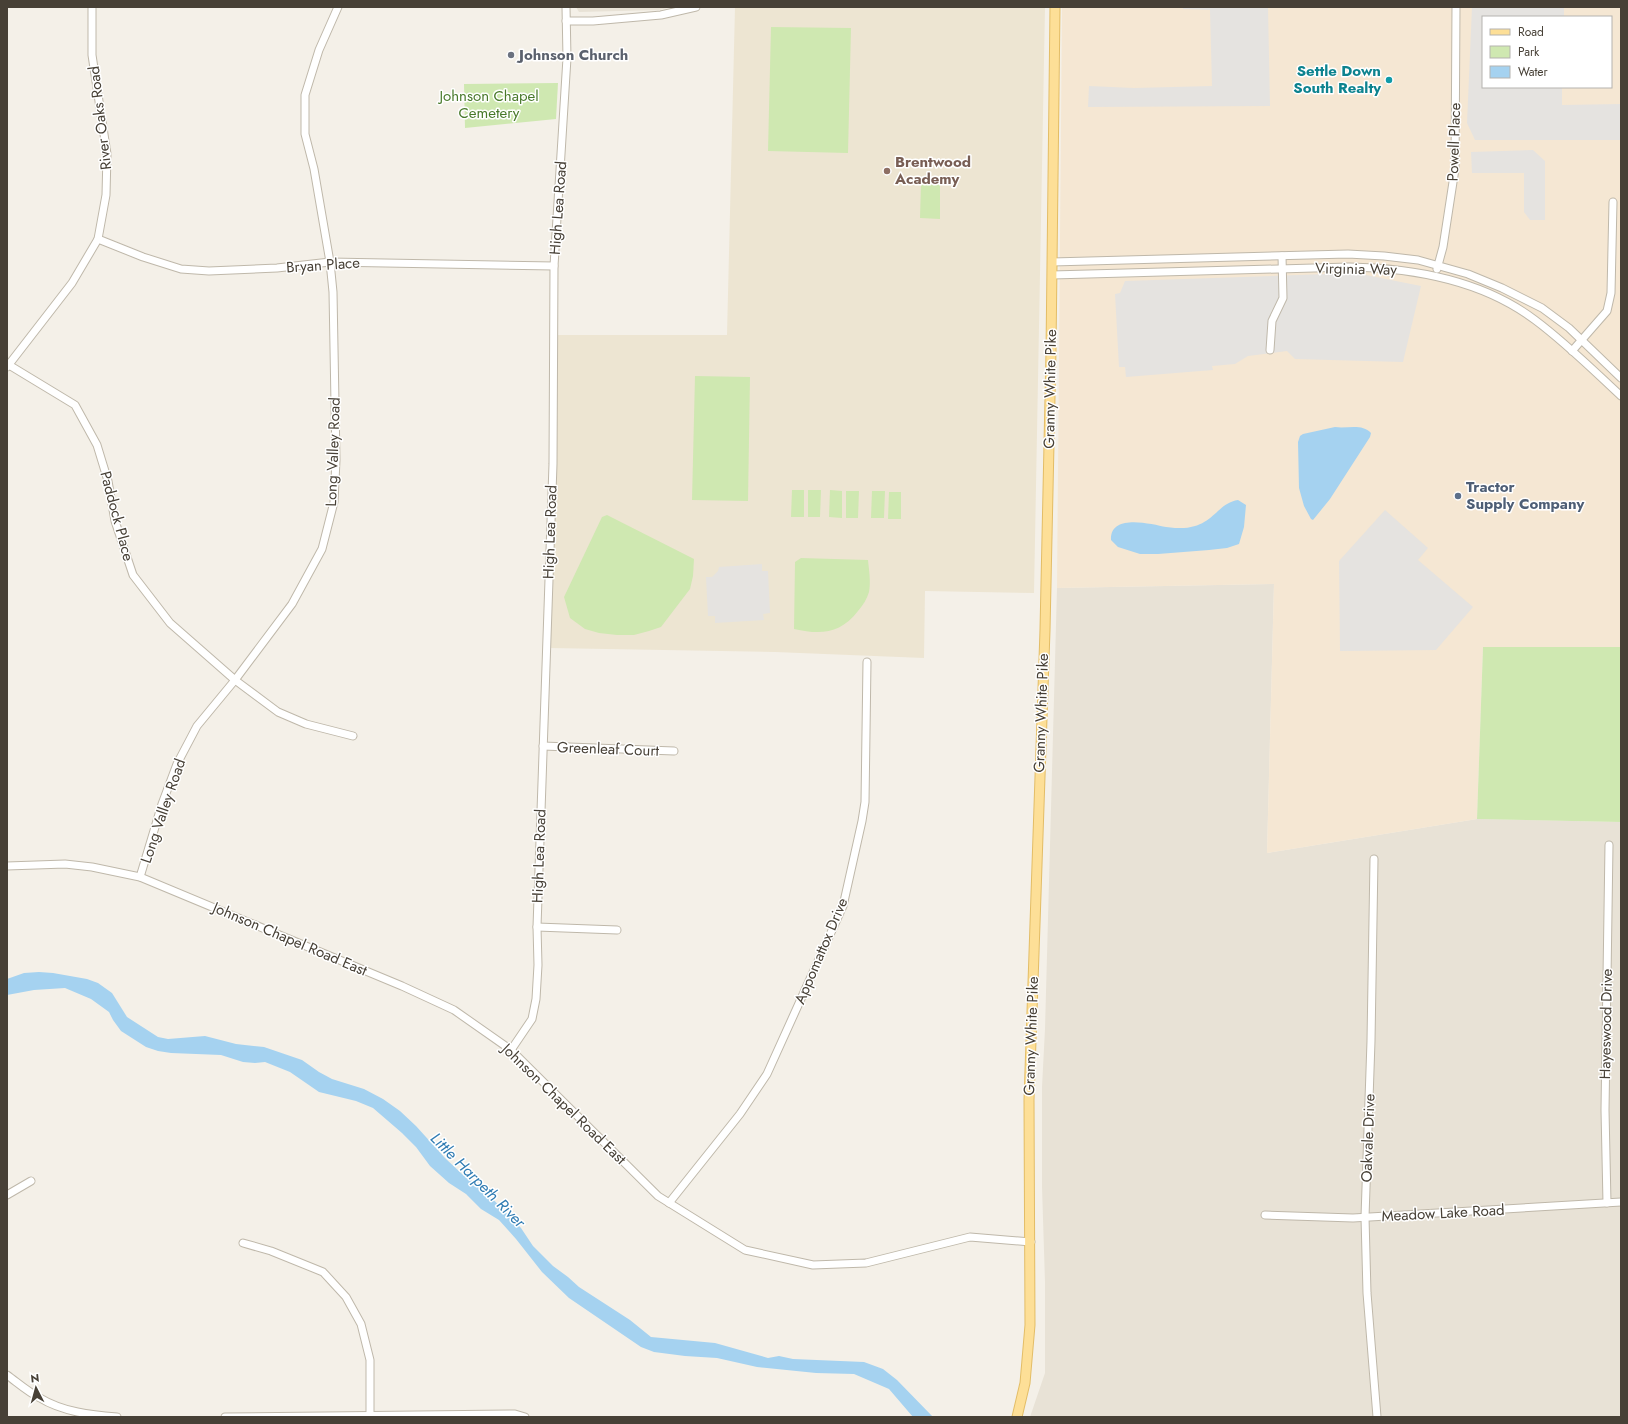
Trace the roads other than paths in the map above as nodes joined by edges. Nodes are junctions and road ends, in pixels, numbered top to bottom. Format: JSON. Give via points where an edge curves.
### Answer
{"nodes":[{"id":1,"x":92,"y":7,"type":"edge"},
{"id":2,"x":338,"y":7,"type":"edge"},
{"id":3,"x":566,"y":7,"type":"edge"},
{"id":4,"x":696,"y":7,"type":"edge"},
{"id":5,"x":1055,"y":7,"type":"edge"},
{"id":6,"x":1456,"y":7,"type":"edge"},
{"id":7,"x":566,"y":21,"type":"junction"},
{"id":8,"x":1613,"y":202,"type":"dead end"},
{"id":9,"x":98,"y":239,"type":"junction"},
{"id":10,"x":1282,"y":256,"type":"junction"},
{"id":11,"x":330,"y":262,"type":"junction"},
{"id":12,"x":1052,"y":262,"type":"junction"},
{"id":13,"x":1438,"y":265,"type":"junction"},
{"id":14,"x":554,"y":266,"type":"junction"},
{"id":15,"x":1282,"y":269,"type":"junction"},
{"id":16,"x":1052,"y":275,"type":"junction"},
{"id":17,"x":1435,"y":276,"type":"junction"},
{"id":18,"x":1582,"y":340,"type":"junction"},
{"id":19,"x":1270,"y":350,"type":"dead end"},
{"id":20,"x":1572,"y":350,"type":"junction"},
{"id":21,"x":8,"y":366,"type":"edge"},
{"id":22,"x":1621,"y":378,"type":"edge"},
{"id":23,"x":1621,"y":396,"type":"edge"},
{"id":24,"x":867,"y":662,"type":"dead end"},
{"id":25,"x":235,"y":680,"type":"junction"},
{"id":26,"x":353,"y":736,"type":"dead end"},
{"id":27,"x":543,"y":746,"type":"junction"},
{"id":28,"x":674,"y":751,"type":"dead end"},
{"id":29,"x":1609,"y":845,"type":"dead end"},
{"id":30,"x":1374,"y":859,"type":"dead end"},
{"id":31,"x":7,"y":866,"type":"edge"},
{"id":32,"x":140,"y":877,"type":"junction"},
{"id":33,"x":537,"y":927,"type":"junction"},
{"id":34,"x":617,"y":930,"type":"dead end"},
{"id":35,"x":511,"y":1050,"type":"junction"},
{"id":36,"x":31,"y":1181,"type":"dead end"},
{"id":37,"x":7,"y":1195,"type":"edge"},
{"id":38,"x":1621,"y":1202,"type":"edge"},
{"id":39,"x":669,"y":1203,"type":"junction"},
{"id":40,"x":1607,"y":1203,"type":"junction"},
{"id":41,"x":1265,"y":1215,"type":"dead end"},
{"id":42,"x":1365,"y":1217,"type":"junction"},
{"id":43,"x":1031,"y":1242,"type":"junction"},
{"id":44,"x":243,"y":1243,"type":"dead end"},
{"id":45,"x":7,"y":1375,"type":"edge"},
{"id":46,"x":73,"y":1414,"type":"edge"},
{"id":47,"x":370,"y":1416,"type":"edge"},
{"id":48,"x":117,"y":1417,"type":"edge"},
{"id":49,"x":225,"y":1417,"type":"edge"},
{"id":50,"x":525,"y":1417,"type":"edge"},
{"id":51,"x":1017,"y":1417,"type":"edge"},
{"id":52,"x":1377,"y":1417,"type":"edge"}],
"edges":[{"from":1,"to":9,"type":"street","name":"River Oaks Road","via":[[92,55],[107,154],[106,195]]},
{"from":2,"to":11,"type":"street","name":"Long Valley Road","via":[[319,50],[305,94],[305,134],[314,169]]},
{"from":3,"to":7,"type":"street","name":"High Lea Road"},
{"from":4,"to":7,"type":"street","via":[[661,15]]},
{"from":5,"to":12,"type":"main road","name":"Granny White Pike"},
{"from":6,"to":13,"type":"street","name":"Powell Place","via":[[1455,169]]},
{"from":7,"to":14,"type":"street","name":"High Lea Road","via":[[567,58]]},
{"from":8,"to":18,"type":"street","via":[[1611,293],[1607,311]]},
{"from":9,"to":11,"type":"street","name":"Bryan Place","via":[[181,269],[209,271],[277,268]]},
{"from":9,"to":21,"type":"street","name":"River Oaks Road","via":[[72,283]]},
{"from":10,"to":12,"type":"street","name":"Virginia Way"},
{"from":10,"to":13,"type":"street","name":"Virginia Way","via":[[1384,256]]},
{"from":10,"to":15,"type":"street"},
{"from":11,"to":14,"type":"street","name":"Bryan Place"},
{"from":11,"to":25,"type":"street","name":"Long Valley Road","via":[[335,344],[334,502],[322,549],[308,576],[292,604]]},
{"from":12,"to":16,"type":"main road","name":"Granny White Pike"},
{"from":13,"to":17,"type":"street","name":"Powell Place"},
{"from":13,"to":18,"type":"street","name":"Virginia Way","via":[[1488,282],[1542,308]]},
{"from":14,"to":27,"type":"street","name":"High Lea Road","via":[[553,464]]},
{"from":15,"to":16,"type":"street","name":"Virginia Way"},
{"from":15,"to":17,"type":"street","name":"Virginia Way","via":[[1382,268]]},
{"from":15,"to":19,"type":"street","via":[[1283,298],[1272,322]]},
{"from":16,"to":43,"type":"main road","name":"Granny White Pike","via":[[1045,630],[1029,1100]]},
{"from":17,"to":20,"type":"street","name":"Virginia Way","via":[[1477,289],[1506,302],[1534,319]]},
{"from":18,"to":20,"type":"street"},
{"from":18,"to":22,"type":"street","name":"Virginia Way"},
{"from":20,"to":23,"type":"street","name":"Virginia Way"},
{"from":21,"to":25,"type":"street","name":"Paddock Place","via":[[75,405],[97,445],[108,481],[115,521],[133,575],[170,624]]},
{"from":24,"to":39,"type":"street","name":"Appomattox Drive","via":[[865,802],[843,906],[767,1074],[740,1114]]},
{"from":25,"to":26,"type":"street","name":"Paddock Place","via":[[278,712],[306,724]]},
{"from":25,"to":32,"type":"street","name":"Long Valley Road","via":[[197,726],[177,764]]},
{"from":27,"to":28,"type":"street","name":"Greenleaf Court"},
{"from":27,"to":33,"type":"street","name":"High Lea Road"},
{"from":29,"to":40,"type":"street","name":"Hayeswood Drive","via":[[1605,1110]]},
{"from":30,"to":42,"type":"street","name":"Oakvale Drive"},
{"from":31,"to":32,"type":"street","name":"Johnson Chapel Road East","via":[[65,864]]},
{"from":32,"to":35,"type":"street","name":"Johnson Chapel Road East","via":[[454,1010]]},
{"from":33,"to":34,"type":"street"},
{"from":33,"to":35,"type":"street","name":"High Lea Road","via":[[538,965],[532,1019]]},
{"from":35,"to":39,"type":"street","name":"Johnson Chapel Road East","via":[[658,1196]]},
{"from":36,"to":37,"type":"street"},
{"from":38,"to":40,"type":"street","name":"Meadow Lake Road"},
{"from":39,"to":43,"type":"street","name":"Johnson Chapel Road East","via":[[745,1250],[813,1266],[866,1263],[970,1236]]},
{"from":40,"to":42,"type":"street","name":"Meadow Lake Road"},
{"from":41,"to":42,"type":"street","name":"Meadow Lake Road"},
{"from":42,"to":52,"type":"street","name":"Oakvale Drive","via":[[1367,1293]]},
{"from":43,"to":51,"type":"main road","name":"Granny White Pike","via":[[1029,1354]]},
{"from":44,"to":47,"type":"street","via":[[271,1250],[323,1272],[346,1297],[361,1324],[370,1360]]},
{"from":45,"to":46,"type":"street","via":[[40,1398]]},
{"from":46,"to":48,"type":"street"},
{"from":47,"to":49,"type":"street"},
{"from":47,"to":50,"type":"street","via":[[514,1414]]}]}
